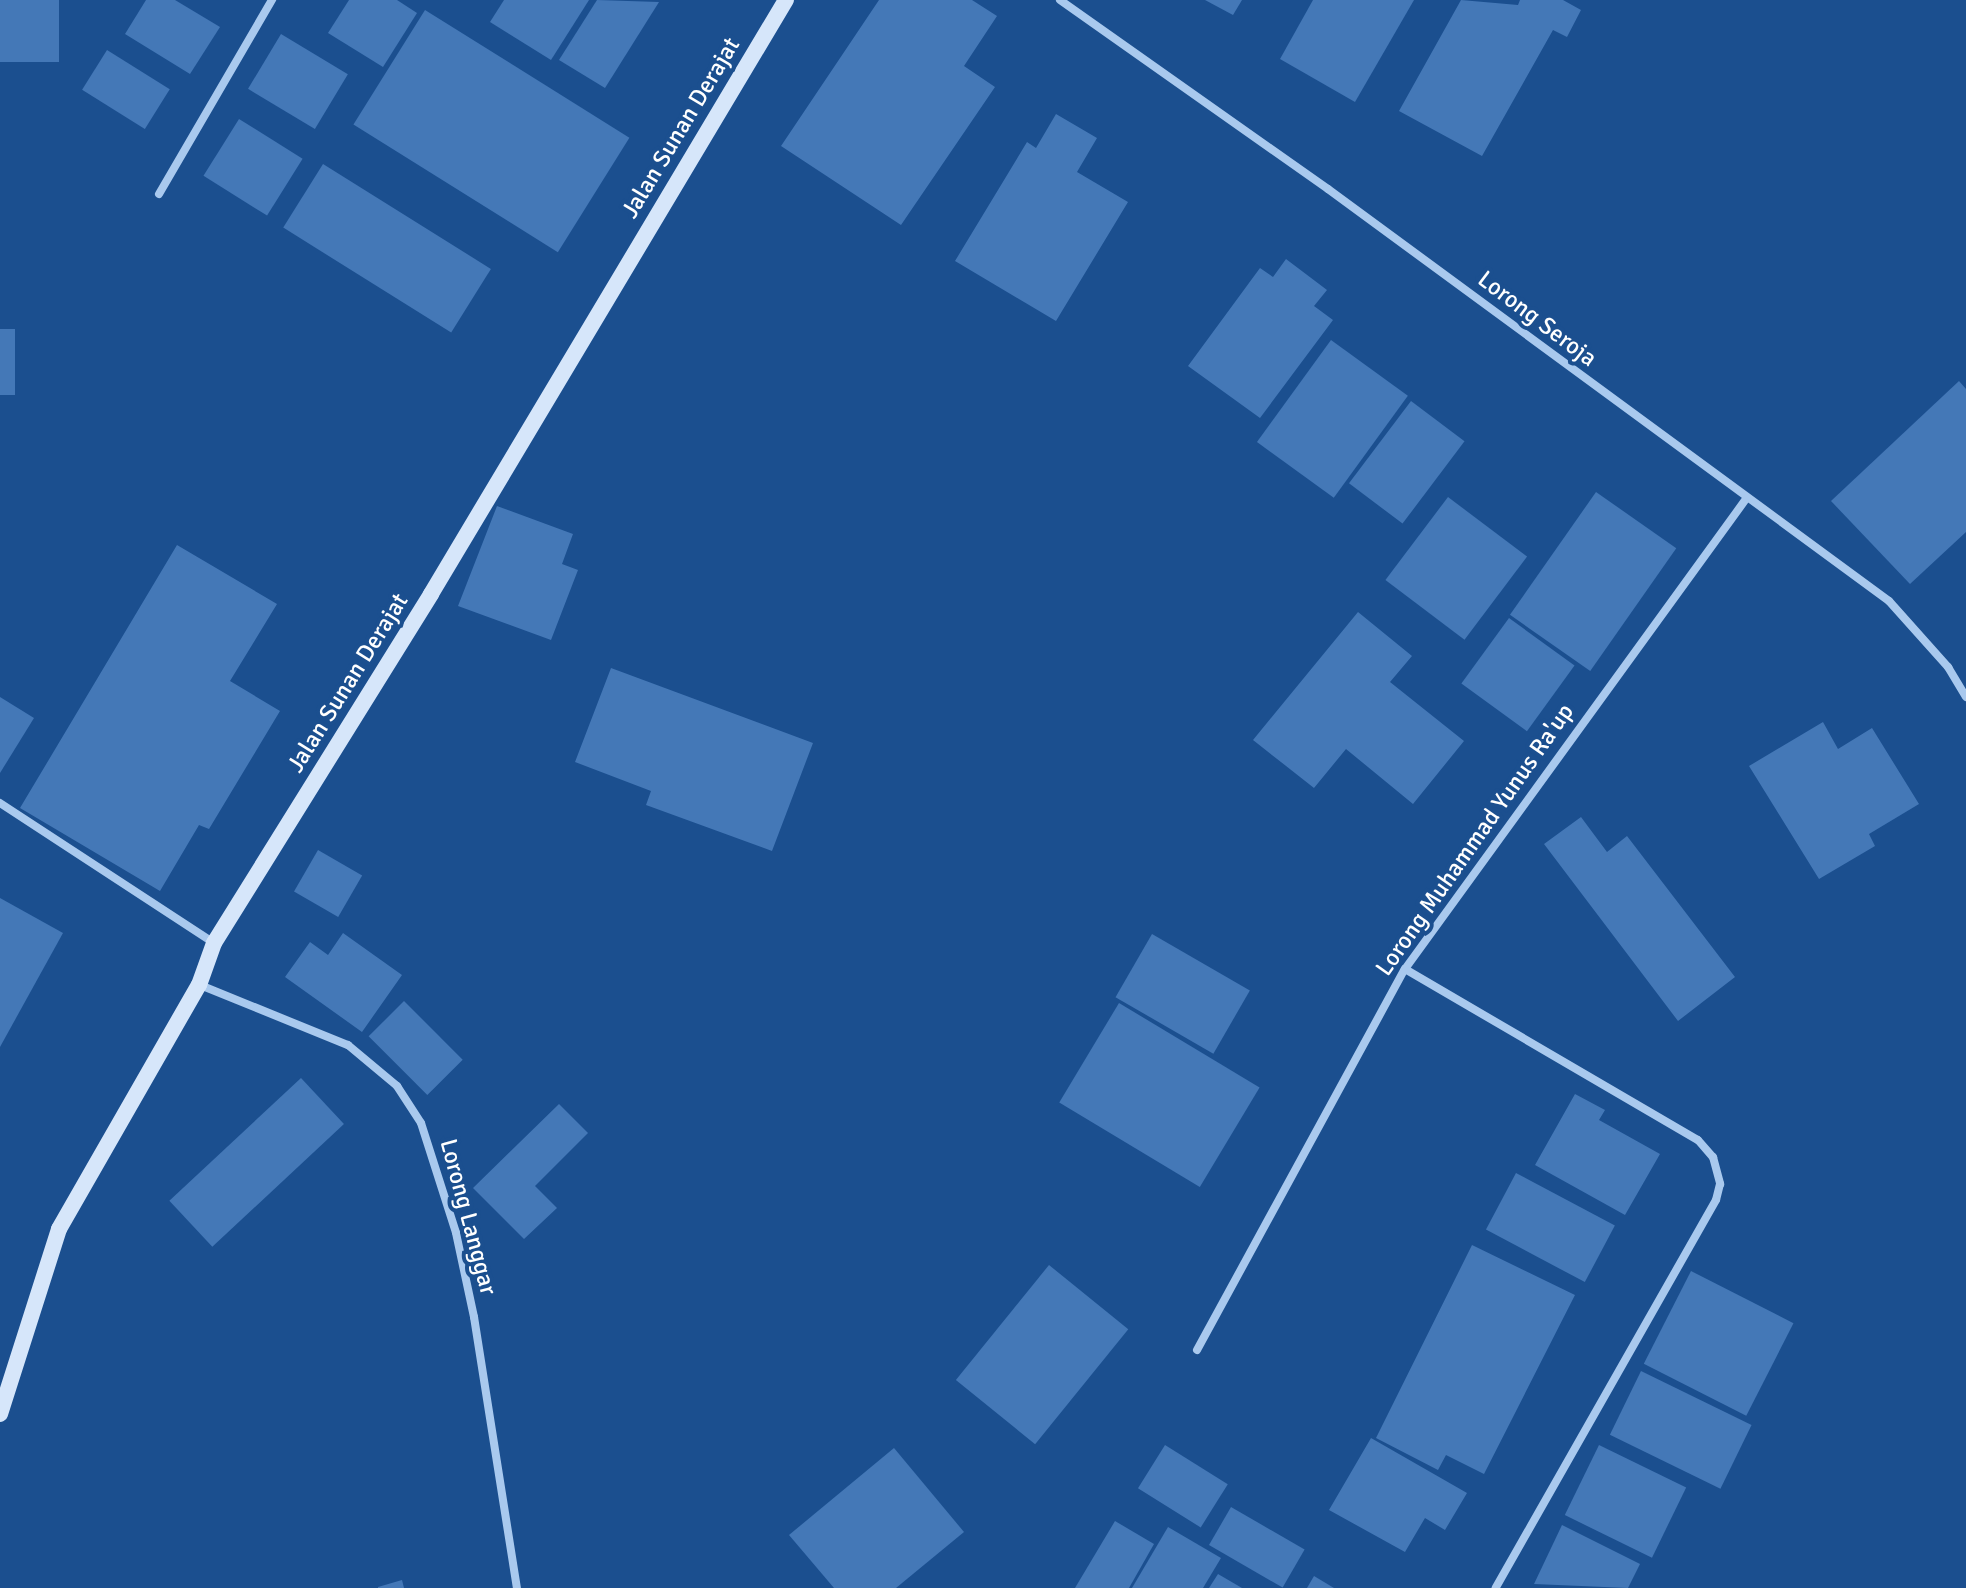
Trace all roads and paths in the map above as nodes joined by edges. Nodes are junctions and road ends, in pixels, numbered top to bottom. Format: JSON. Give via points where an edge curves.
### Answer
{"nodes":[{"id":1,"x":272,"y":0,"type":"edge"},
{"id":2,"x":786,"y":0,"type":"edge"},
{"id":3,"x":1060,"y":0,"type":"edge"},
{"id":4,"x":159,"y":194,"type":"dead end"},
{"id":5,"x":1746,"y":499,"type":"junction"},
{"id":6,"x":1966,"y":697,"type":"edge"},
{"id":7,"x":0,"y":803,"type":"edge"},
{"id":8,"x":214,"y":943,"type":"junction"},
{"id":9,"x":1405,"y":969,"type":"junction"},
{"id":10,"x":199,"y":985,"type":"junction"},
{"id":11,"x":1197,"y":1350,"type":"dead end"},
{"id":12,"x":0,"y":1414,"type":"edge"},
{"id":13,"x":517,"y":1588,"type":"edge"},
{"id":14,"x":1496,"y":1588,"type":"edge"}],
"edges":[{"from":1,"to":4,"type":"street"},
{"from":2,"to":8,"type":"street","name":"Jalan Sunan Derajat","via":[[431,594]]},
{"from":3,"to":5,"type":"street","name":"Lorong Seroja","via":[[1328,189]]},
{"from":5,"to":6,"type":"street","name":"Lorong Seroja","via":[[1889,601],[1948,667]]},
{"from":5,"to":9,"type":"street","name":"Lorong Muhammad Yunus Ra'up"},
{"from":7,"to":8,"type":"street"},
{"from":8,"to":10,"type":"street","name":"Jalan Sunan Derajat"},
{"from":9,"to":11,"type":"street","name":"Lorong Muhammad Yunus Ra'up"},
{"from":9,"to":14,"type":"street","via":[[1698,1140],[1713,1157],[1720,1184],[1716,1200]]},
{"from":10,"to":12,"type":"street","name":"Jalan Sunan Derajat","via":[[59,1229]]},
{"from":10,"to":13,"type":"street","name":"Lorong Langgar","via":[[348,1045],[397,1086],[421,1123],[456,1233],[474,1317]]}]}
